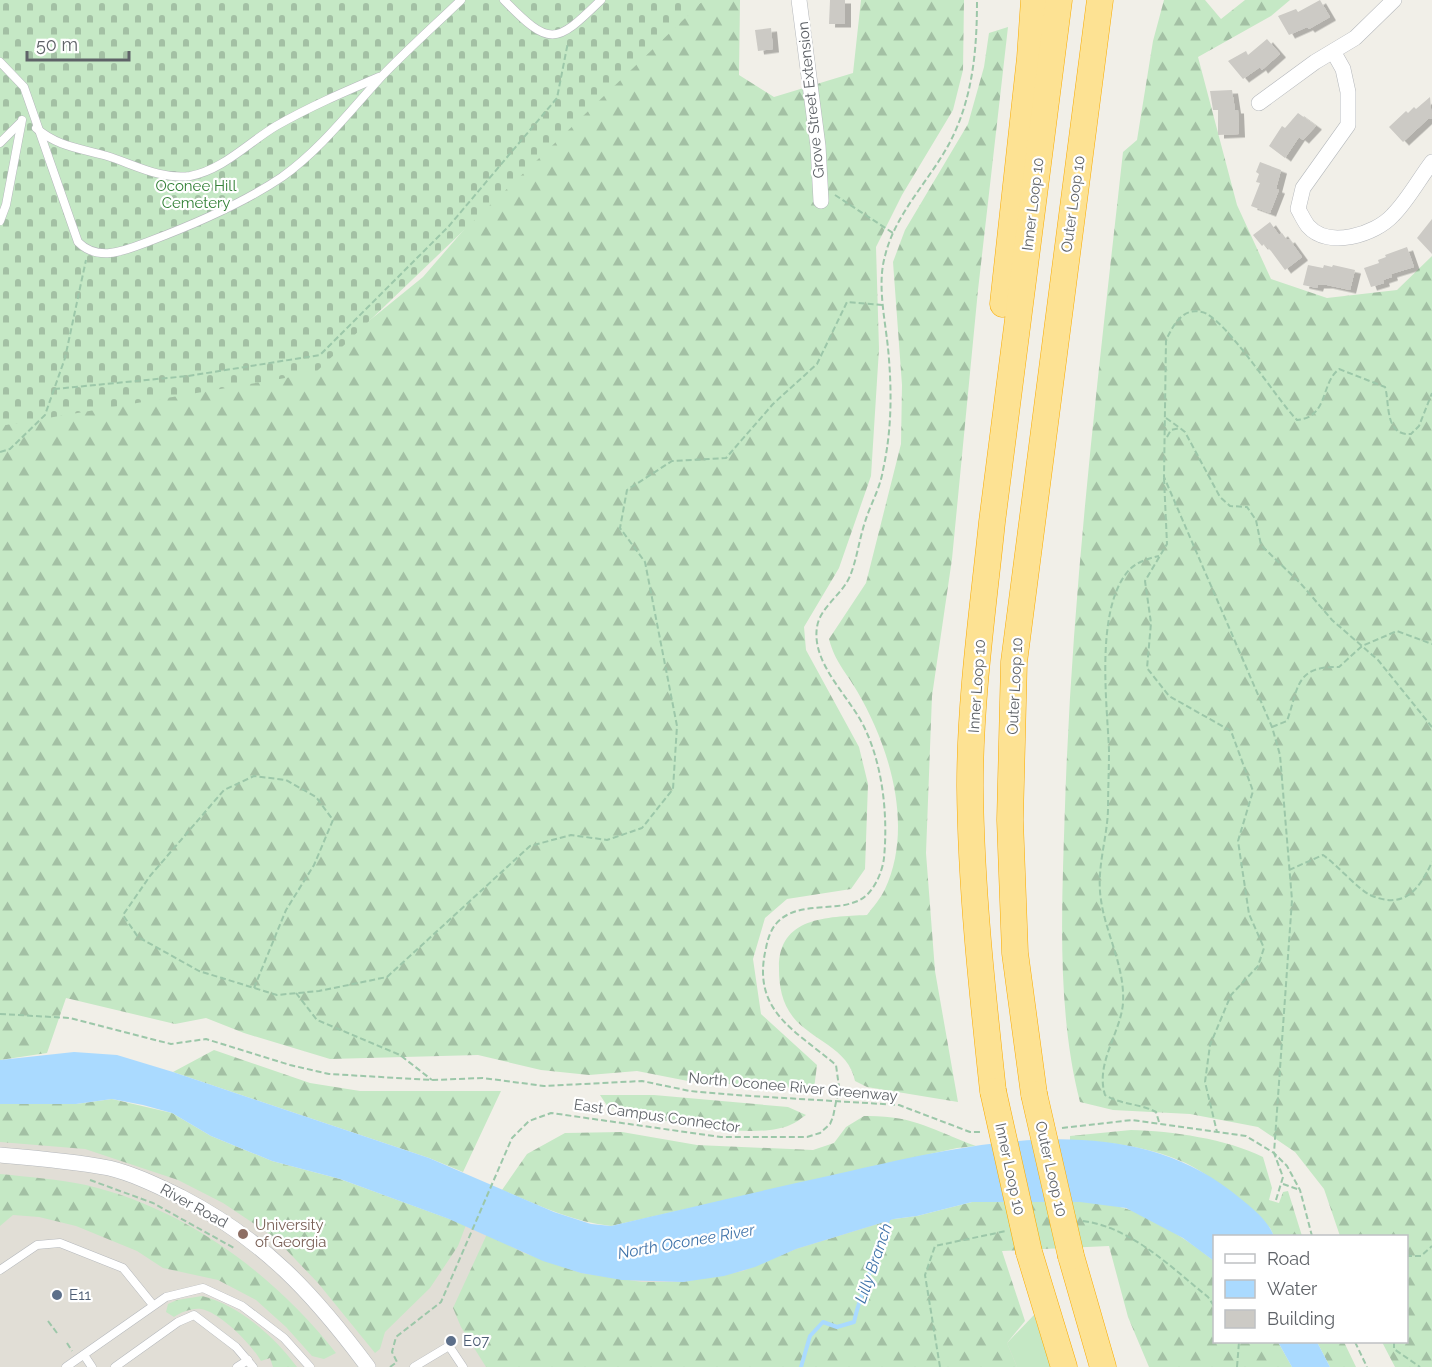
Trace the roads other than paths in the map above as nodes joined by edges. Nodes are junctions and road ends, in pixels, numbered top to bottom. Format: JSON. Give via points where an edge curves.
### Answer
{"nodes":[{"id":1,"x":461,"y":0,"type":"edge"},
{"id":2,"x":504,"y":0,"type":"edge"},
{"id":3,"x":601,"y":0,"type":"edge"},
{"id":4,"x":799,"y":0,"type":"edge"},
{"id":5,"x":1034,"y":0,"type":"edge"},
{"id":6,"x":1059,"y":0,"type":"edge"},
{"id":7,"x":1100,"y":0,"type":"edge"},
{"id":8,"x":1114,"y":0,"type":"edge"},
{"id":9,"x":1394,"y":0,"type":"edge"},
{"id":10,"x":1334,"y":53,"type":"junction"},
{"id":11,"x":0,"y":62,"type":"edge"},
{"id":12,"x":1091,"y":72,"type":"junction"},
{"id":13,"x":382,"y":76,"type":"junction"},
{"id":14,"x":1258,"y":102,"type":"dead end"},
{"id":15,"x":30,"y":110,"type":"junction"},
{"id":16,"x":22,"y":120,"type":"junction"},
{"id":17,"x":35,"y":127,"type":"junction"},
{"id":18,"x":0,"y":143,"type":"edge"},
{"id":19,"x":1432,"y":162,"type":"edge"},
{"id":20,"x":821,"y":201,"type":"dead end"},
{"id":21,"x":0,"y":221,"type":"edge"},
{"id":22,"x":1008,"y":393,"type":"junction"},
{"id":23,"x":0,"y":1155,"type":"edge"},
{"id":24,"x":0,"y":1270,"type":"edge"},
{"id":25,"x":153,"y":1305,"type":"junction"},
{"id":26,"x":84,"y":1354,"type":"junction"},
{"id":27,"x":250,"y":1363,"type":"edge"},
{"id":28,"x":416,"y":1366,"type":"edge"},
{"id":29,"x":66,"y":1367,"type":"edge"},
{"id":30,"x":92,"y":1367,"type":"edge"},
{"id":31,"x":115,"y":1367,"type":"edge"},
{"id":32,"x":237,"y":1367,"type":"edge"},
{"id":33,"x":310,"y":1367,"type":"edge"},
{"id":34,"x":368,"y":1367,"type":"edge"},
{"id":35,"x":463,"y":1367,"type":"edge"},
{"id":36,"x":1064,"y":1367,"type":"edge"},
{"id":37,"x":1104,"y":1367,"type":"edge"}],
"edges":[{"from":1,"to":13,"type":"lane"},
{"from":2,"to":3,"type":"lane","via":[[541,33],[555,34],[570,31]]},
{"from":4,"to":20,"type":"street","name":"Grove Street Extension","via":[[818,146]]},
{"from":5,"to":22,"type":"highway","via":[[1001,325]]},
{"from":6,"to":22,"type":"highway","name":"Inner Loop 10"},
{"from":7,"to":12,"type":"highway","name":"Outer Loop 10"},
{"from":8,"to":12,"type":"highway","via":[[1104,44]]},
{"from":9,"to":10,"type":"street"},
{"from":10,"to":14,"type":"street"},
{"from":10,"to":19,"type":"street","via":[[1343,69],[1348,92],[1348,125],[1303,188],[1298,209],[1308,227],[1326,237],[1353,237],[1374,229],[1393,216]]},
{"from":11,"to":15,"type":"lane","via":[[24,87]]},
{"from":12,"to":37,"type":"highway","name":"Outer Loop 10","bridge":true,"via":[[1014,662],[1010,820],[1015,953],[1034,1094],[1071,1256]]},
{"from":13,"to":17,"type":"lane","via":[[311,106],[215,168],[190,176],[143,170],[50,140]]},
{"from":13,"to":17,"type":"lane","via":[[330,137],[281,177],[180,230],[129,249],[99,255],[88,252],[78,242]]},
{"from":15,"to":16,"type":"lane"},
{"from":15,"to":17,"type":"lane"},
{"from":16,"to":18,"type":"lane"},
{"from":16,"to":21,"type":"lane"},
{"from":22,"to":36,"type":"highway","name":"Inner Loop 10","bridge":true,"via":[[983,608],[970,784],[980,970],[993,1090],[1029,1252]]},
{"from":23,"to":34,"type":"street","name":"River Road","via":[[110,1169],[192,1203],[267,1252],[338,1326]]},
{"from":24,"to":25,"type":"lane","via":[[37,1245],[60,1243],[123,1268]]},
{"from":25,"to":26,"type":"lane"},
{"from":25,"to":33,"type":"lane","via":[[185,1290],[203,1288],[221,1294],[284,1338]]},
{"from":26,"to":29,"type":"lane"},
{"from":26,"to":30,"type":"lane"},
{"from":27,"to":31,"type":"lane","via":[[236,1347],[194,1315]]},
{"from":27,"to":32,"type":"lane"},
{"from":28,"to":35,"type":"lane","via":[[450,1346]]}]}
